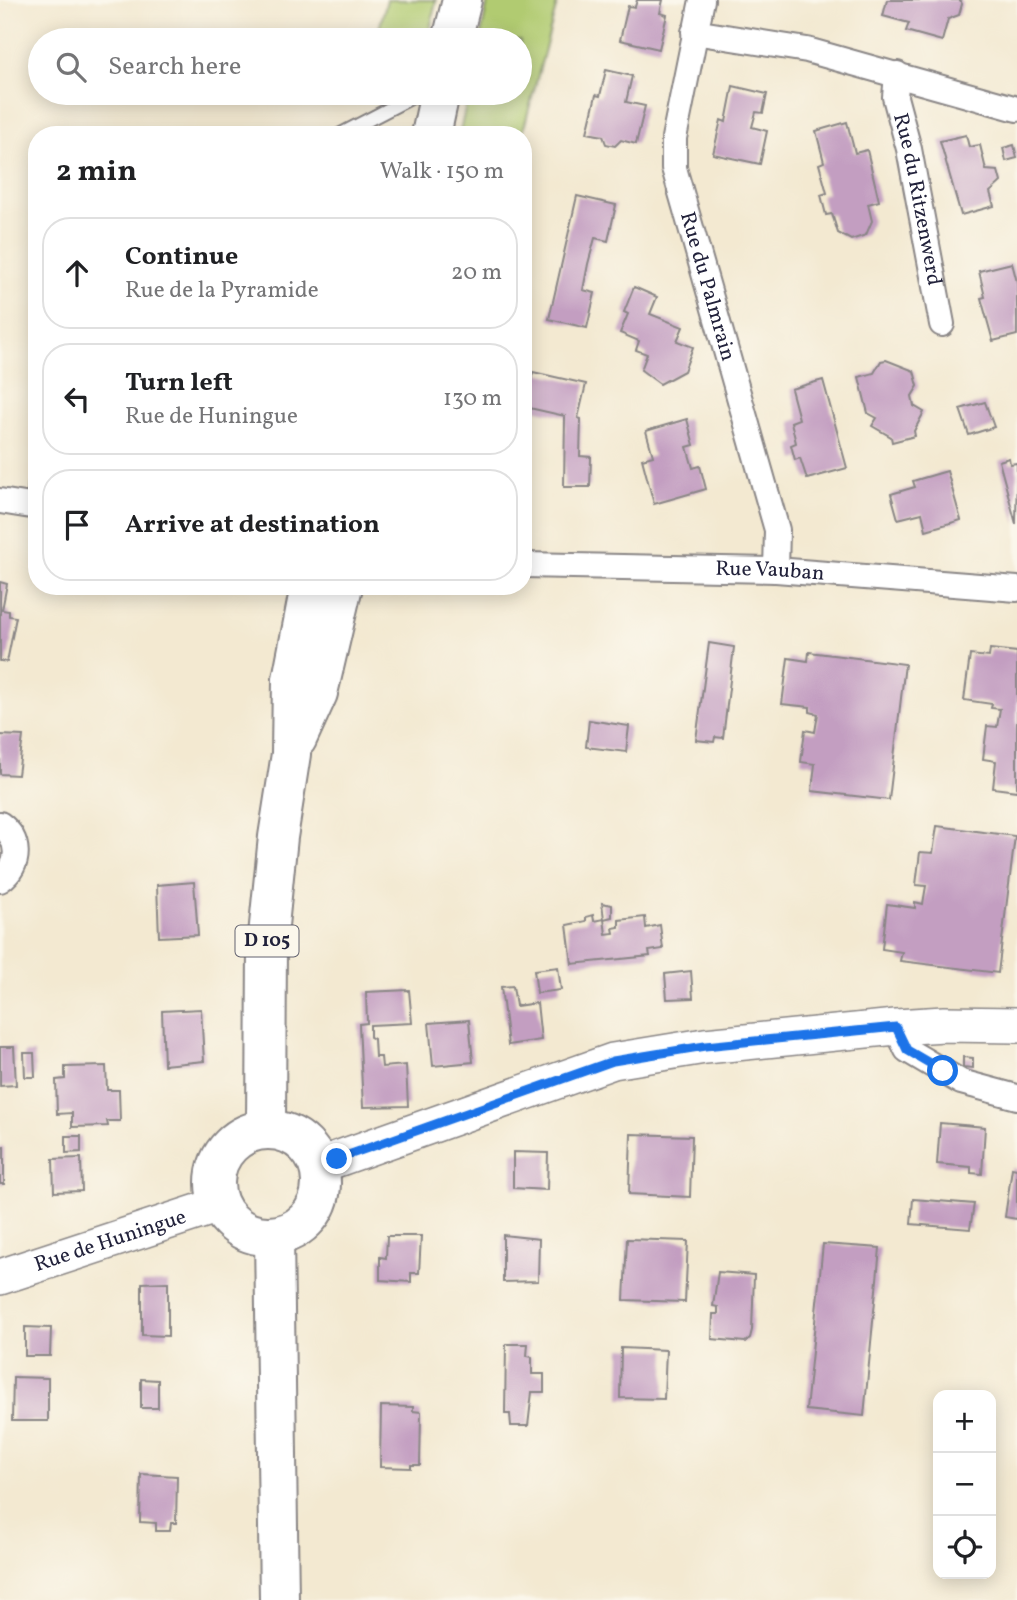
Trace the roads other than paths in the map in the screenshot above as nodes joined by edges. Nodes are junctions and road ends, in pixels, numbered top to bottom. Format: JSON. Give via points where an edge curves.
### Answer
{"nodes":[{"id":1,"x":462,"y":0,"type":"edge"},
{"id":2,"x":702,"y":0,"type":"edge"},
{"id":3,"x":455,"y":28,"type":"edge"},
{"id":4,"x":694,"y":32,"type":"junction"},
{"id":5,"x":897,"y":74,"type":"junction"},
{"id":6,"x":396,"y":105,"type":"edge"},
{"id":7,"x":437,"y":105,"type":"edge"},
{"id":8,"x":1017,"y":109,"type":"edge"},
{"id":9,"x":356,"y":126,"type":"edge"},
{"id":10,"x":433,"y":126,"type":"edge"},
{"id":11,"x":942,"y":324,"type":"dead end"},
{"id":12,"x":0,"y":501,"type":"edge"},
{"id":13,"x":28,"y":506,"type":"edge"},
{"id":14,"x":532,"y":565,"type":"edge"},
{"id":15,"x":776,"y":570,"type":"junction"},
{"id":16,"x":1017,"y":589,"type":"edge"},
{"id":17,"x":308,"y":595,"type":"edge"},
{"id":18,"x":341,"y":595,"type":"edge"},
{"id":19,"x":291,"y":754,"type":"junction"},
{"id":20,"x":0,"y":824,"type":"edge"},
{"id":21,"x":0,"y":880,"type":"edge"},
{"id":22,"x":1017,"y":1025,"type":"edge"},
{"id":23,"x":896,"y":1027,"type":"junction"},
{"id":24,"x":1017,"y":1097,"type":"edge"},
{"id":25,"x":266,"y":1130,"type":"junction"},
{"id":26,"x":320,"y":1165,"type":"junction"},
{"id":27,"x":219,"y":1205,"type":"junction"},
{"id":28,"x":274,"y":1236,"type":"junction"},
{"id":29,"x":0,"y":1277,"type":"edge"},
{"id":30,"x":279,"y":1600,"type":"edge"}],
"edges":[{"from":1,"to":3,"type":"main road"},
{"from":2,"to":4,"type":"street","name":"Rue du Palmrain"},
{"from":4,"to":5,"type":"street","name":"Rue du Ritzenwerd","via":[[807,50]]},
{"from":4,"to":15,"type":"street","name":"Rue du Palmrain","via":[[674,138],[674,168],[777,530]]},
{"from":5,"to":8,"type":"street","name":"Rue du Ritzenwerd"},
{"from":5,"to":11,"type":"street","name":"Rue du Ritzenwerd","via":[[895,97]]},
{"from":6,"to":9,"type":"lane"},
{"from":7,"to":10,"type":"main road"},
{"from":12,"to":13,"type":"street"},
{"from":14,"to":15,"type":"street","name":"Rue Vauban"},
{"from":15,"to":16,"type":"street","name":"Rue Vauban"},
{"from":17,"to":19,"type":"main road","number":"D 105","via":[[292,679]]},
{"from":18,"to":19,"type":"main road","number":"D 105","via":[[318,693]]},
{"from":19,"to":25,"type":"main road","number":"D 105","via":[[267,945]]},
{"from":20,"to":21,"type":"street","via":[[14,839],[16,849],[11,870]]},
{"from":22,"to":23,"type":"street"},
{"from":23,"to":24,"type":"street","via":[[907,1050],[961,1082]]},
{"from":23,"to":26,"type":"street","via":[[705,1046],[613,1061]]},
{"from":25,"to":26,"type":"main road","via":[[300,1140]]},
{"from":25,"to":27,"type":"main road","via":[[249,1133],[223,1155],[215,1179]]},
{"from":26,"to":28,"type":"main road","via":[[316,1206],[298,1226]]},
{"from":27,"to":28,"type":"main road","via":[[242,1229]]},
{"from":27,"to":29,"type":"street","name":"Rue de Huningue"},
{"from":28,"to":30,"type":"main road"}]}
